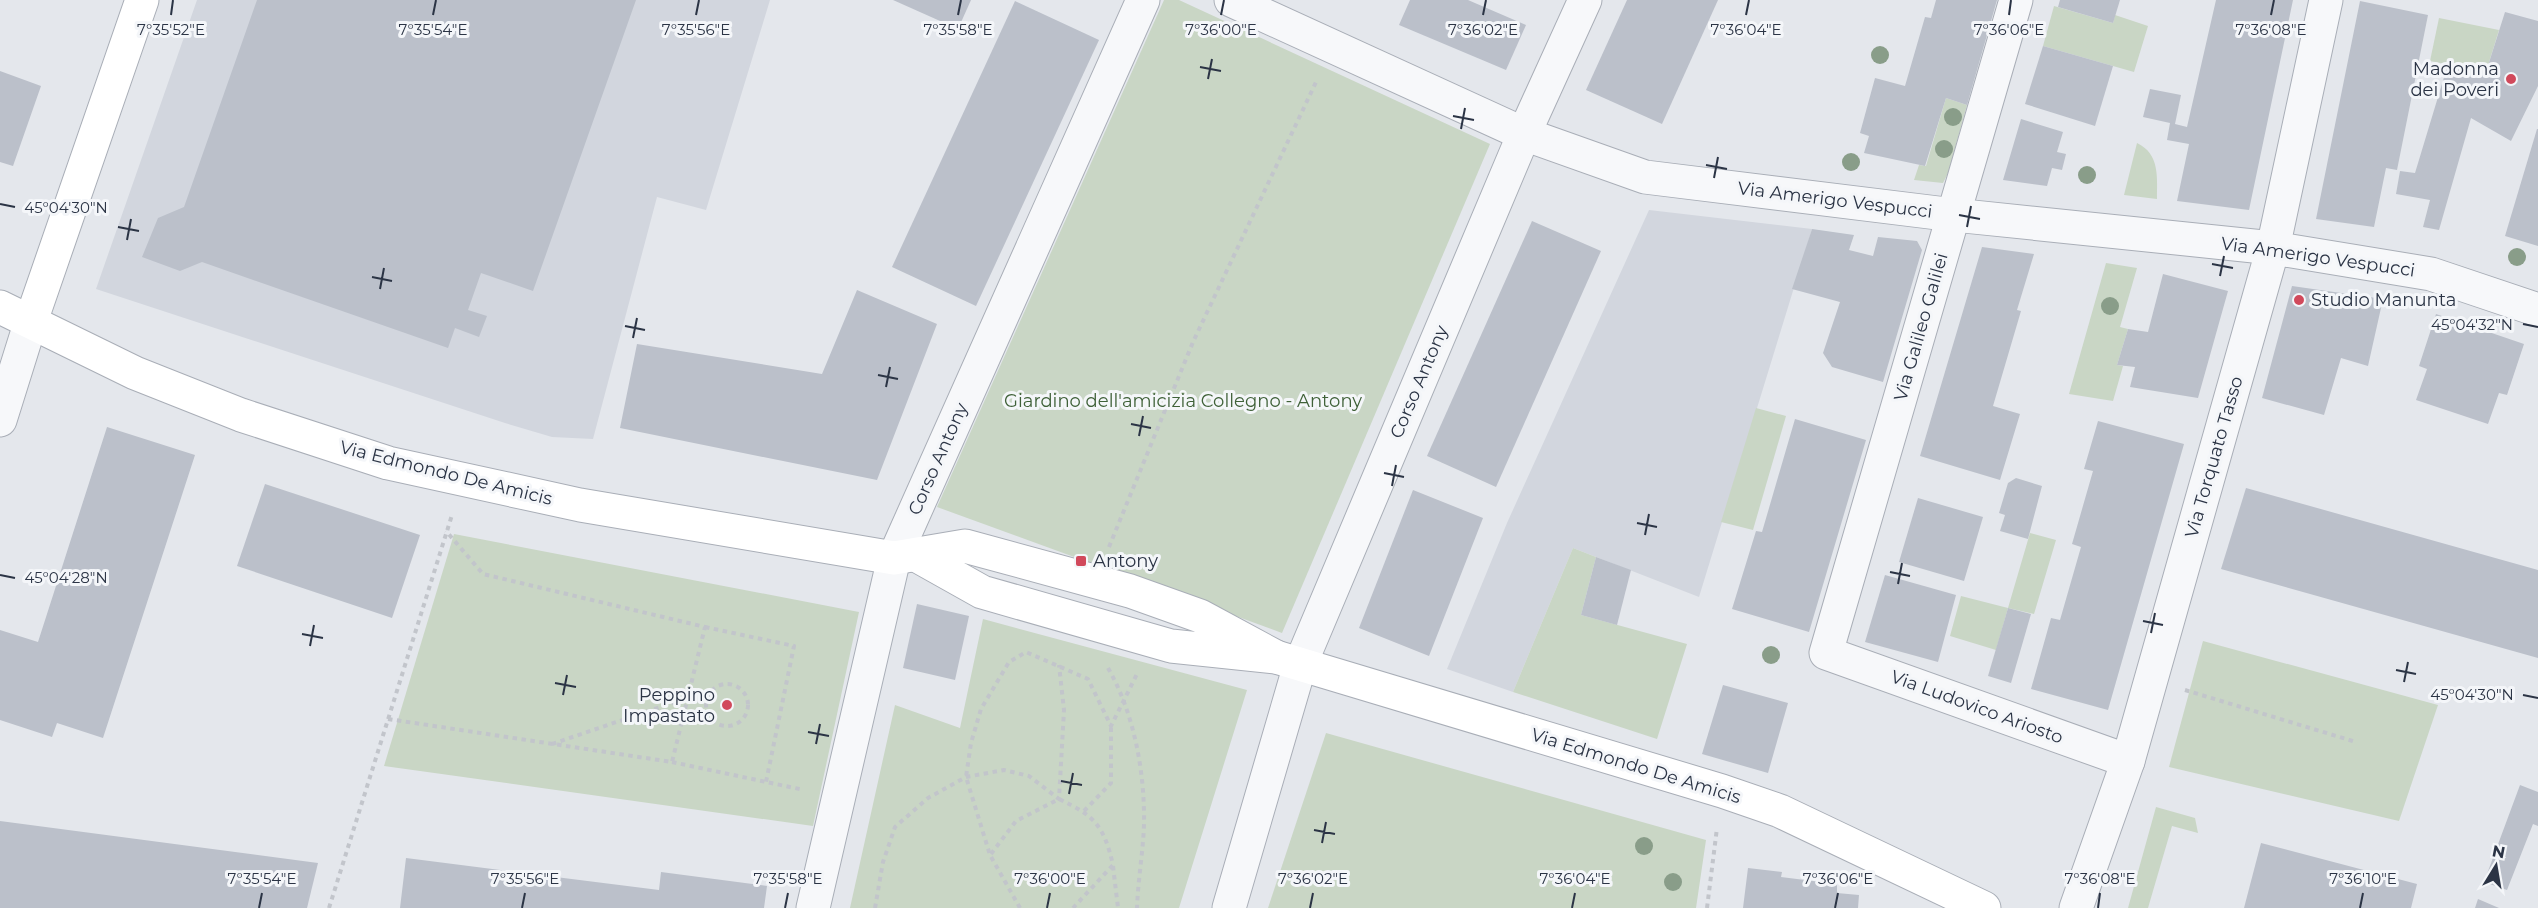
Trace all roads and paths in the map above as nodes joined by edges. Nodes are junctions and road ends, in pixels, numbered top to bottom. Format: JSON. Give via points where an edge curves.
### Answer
{"nodes":[{"id":1,"x":142,"y":0,"type":"edge"},
{"id":2,"x":1143,"y":0,"type":"edge"},
{"id":3,"x":1231,"y":0,"type":"edge"},
{"id":4,"x":1586,"y":0,"type":"edge"},
{"id":5,"x":2016,"y":0,"type":"edge"},
{"id":6,"x":2326,"y":0,"type":"edge"},
{"id":7,"x":1320,"y":76,"type":"dead end"},
{"id":8,"x":1524,"y":134,"type":"junction"},
{"id":9,"x":1954,"y":215,"type":"junction"},
{"id":10,"x":2273,"y":248,"type":"junction"},
{"id":11,"x":0,"y":307,"type":"edge"},
{"id":12,"x":2538,"y":310,"type":"edge"},
{"id":13,"x":31,"y":321,"type":"junction"},
{"id":14,"x":0,"y":420,"type":"edge"},
{"id":15,"x":463,"y":480,"type":"junction"},
{"id":16,"x":446,"y":531,"type":"junction"},
{"id":17,"x":1109,"y":548,"type":"dead end"},
{"id":18,"x":905,"y":556,"type":"junction"},
{"id":19,"x":705,"y":627,"type":"junction"},
{"id":20,"x":1826,"y":653,"type":"joint"},
{"id":21,"x":1102,"y":658,"type":"dead end"},
{"id":22,"x":1288,"y":661,"type":"junction"},
{"id":23,"x":1059,"y":664,"type":"junction"},
{"id":24,"x":1138,"y":671,"type":"dead end"},
{"id":25,"x":2150,"y":680,"type":"junction"},
{"id":26,"x":687,"y":698,"type":"junction"},
{"id":27,"x":705,"y":702,"type":"junction"},
{"id":28,"x":1125,"y":702,"type":"junction"},
{"id":29,"x":388,"y":719,"type":"junction"},
{"id":30,"x":1112,"y":726,"type":"junction"},
{"id":31,"x":2356,"y":742,"type":"dead end"},
{"id":32,"x":552,"y":744,"type":"junction"},
{"id":33,"x":2127,"y":761,"type":"junction"},
{"id":34,"x":672,"y":762,"type":"junction"},
{"id":35,"x":966,"y":777,"type":"junction"},
{"id":36,"x":766,"y":782,"type":"junction"},
{"id":37,"x":1722,"y":791,"type":"junction"},
{"id":38,"x":839,"y":798,"type":"junction"},
{"id":39,"x":1059,"y":798,"type":"junction"},
{"id":40,"x":1084,"y":811,"type":"junction"},
{"id":41,"x":990,"y":855,"type":"junction"},
{"id":42,"x":1113,"y":865,"type":"junction"},
{"id":43,"x":329,"y":908,"type":"edge"},
{"id":44,"x":813,"y":908,"type":"edge"},
{"id":45,"x":875,"y":908,"type":"edge"},
{"id":46,"x":1020,"y":908,"type":"edge"},
{"id":47,"x":1073,"y":908,"type":"edge"},
{"id":48,"x":1118,"y":908,"type":"edge"},
{"id":49,"x":1137,"y":908,"type":"edge"},
{"id":50,"x":1229,"y":908,"type":"edge"},
{"id":51,"x":1707,"y":908,"type":"edge"},
{"id":52,"x":1984,"y":908,"type":"edge"},
{"id":53,"x":2076,"y":908,"type":"edge"}],
"edges":[{"from":1,"to":13,"type":"street"},
{"from":2,"to":18,"type":"street","name":"Corso Antony"},
{"from":3,"to":8,"type":"street","name":"Via Amerigo Vespucci"},
{"from":4,"to":8,"type":"street","name":"Corso Antony"},
{"from":5,"to":9,"type":"street","name":"Via Galileo Galilei"},
{"from":6,"to":10,"type":"street","name":"Via Torquato Tasso"},
{"from":7,"to":17,"type":"path","via":[[1193,342]]},
{"from":8,"to":9,"type":"street","name":"Via Amerigo Vespucci","via":[[1645,177]]},
{"from":8,"to":22,"type":"street","name":"Corso Antony"},
{"from":9,"to":10,"type":"street","name":"Via Amerigo Vespucci"},
{"from":9,"to":20,"type":"street","name":"Via Galileo Galilei"},
{"from":10,"to":12,"type":"street","name":"Via Amerigo Vespucci","via":[[2431,274]]},
{"from":10,"to":25,"type":"street","name":"Via Torquato Tasso"},
{"from":11,"to":13,"type":"street","name":"Via Edmondo De Amicis"},
{"from":13,"to":14,"type":"street"},
{"from":13,"to":15,"type":"street","name":"Via Edmondo De Amicis","via":[[135,373],[241,415],[388,463]]},
{"from":15,"to":16,"type":"path"},
{"from":15,"to":18,"type":"street","name":"Via Edmondo De Amicis","via":[[580,505]]},
{"from":16,"to":19,"type":"path","via":[[483,574]]},
{"from":16,"to":29,"type":"path"},
{"from":18,"to":22,"type":"street","name":"Via Edmondo De Amicis","via":[[982,592],[1104,628],[1172,646]]},
{"from":18,"to":22,"type":"street","name":"Via Edmondo De Amicis","via":[[965,546],[1015,558],[1200,616]]},
{"from":18,"to":38,"type":"street","name":"Corso Antony"},
{"from":19,"to":26,"type":"path"},
{"from":19,"to":36,"type":"path","via":[[794,646]]},
{"from":20,"to":33,"type":"street","name":"Via Ludovico Ariosto"},
{"from":21,"to":28,"type":"path"},
{"from":22,"to":37,"type":"street","name":"Via Edmondo De Amicis"},
{"from":22,"to":50,"type":"street","name":"Corso Antony"},
{"from":23,"to":30,"type":"path","via":[[1088,679]]},
{"from":23,"to":35,"type":"path","via":[[1026,652],[1009,662],[981,709]]},
{"from":23,"to":39,"type":"path","via":[[1064,710]]},
{"from":24,"to":28,"type":"path"},
{"from":25,"to":31,"type":"path"},
{"from":25,"to":33,"type":"street","name":"Via Torquato Tasso"},
{"from":26,"to":27,"type":"path"},
{"from":26,"to":32,"type":"path"},
{"from":26,"to":34,"type":"path"},
{"from":27,"to":27,"type":"path","via":[[712,690],[731,684],[743,692],[748,704],[744,717],[725,726],[712,721]]},
{"from":28,"to":30,"type":"path"},
{"from":28,"to":49,"type":"path","via":[[1139,765],[1144,824]]},
{"from":29,"to":32,"type":"path"},
{"from":29,"to":43,"type":"path"},
{"from":30,"to":40,"type":"path","via":[[1111,783]]},
{"from":32,"to":34,"type":"path"},
{"from":33,"to":53,"type":"street","name":"Via Torquato Tasso"},
{"from":34,"to":36,"type":"path"},
{"from":35,"to":39,"type":"path","via":[[1004,770],[1017,772]]},
{"from":35,"to":41,"type":"path"},
{"from":35,"to":45,"type":"path","via":[[928,798],[895,827],[883,862]]},
{"from":36,"to":38,"type":"path"},
{"from":37,"to":51,"type":"path"},
{"from":37,"to":52,"type":"street","name":"Via Edmondo De Amicis","via":[[1780,811]]},
{"from":38,"to":44,"type":"street","name":"Corso Antony"},
{"from":39,"to":40,"type":"path"},
{"from":39,"to":41,"type":"path","via":[[1016,821]]},
{"from":40,"to":42,"type":"path","via":[[1106,837]]},
{"from":41,"to":46,"type":"path"},
{"from":42,"to":47,"type":"path"},
{"from":42,"to":48,"type":"path"}]}
